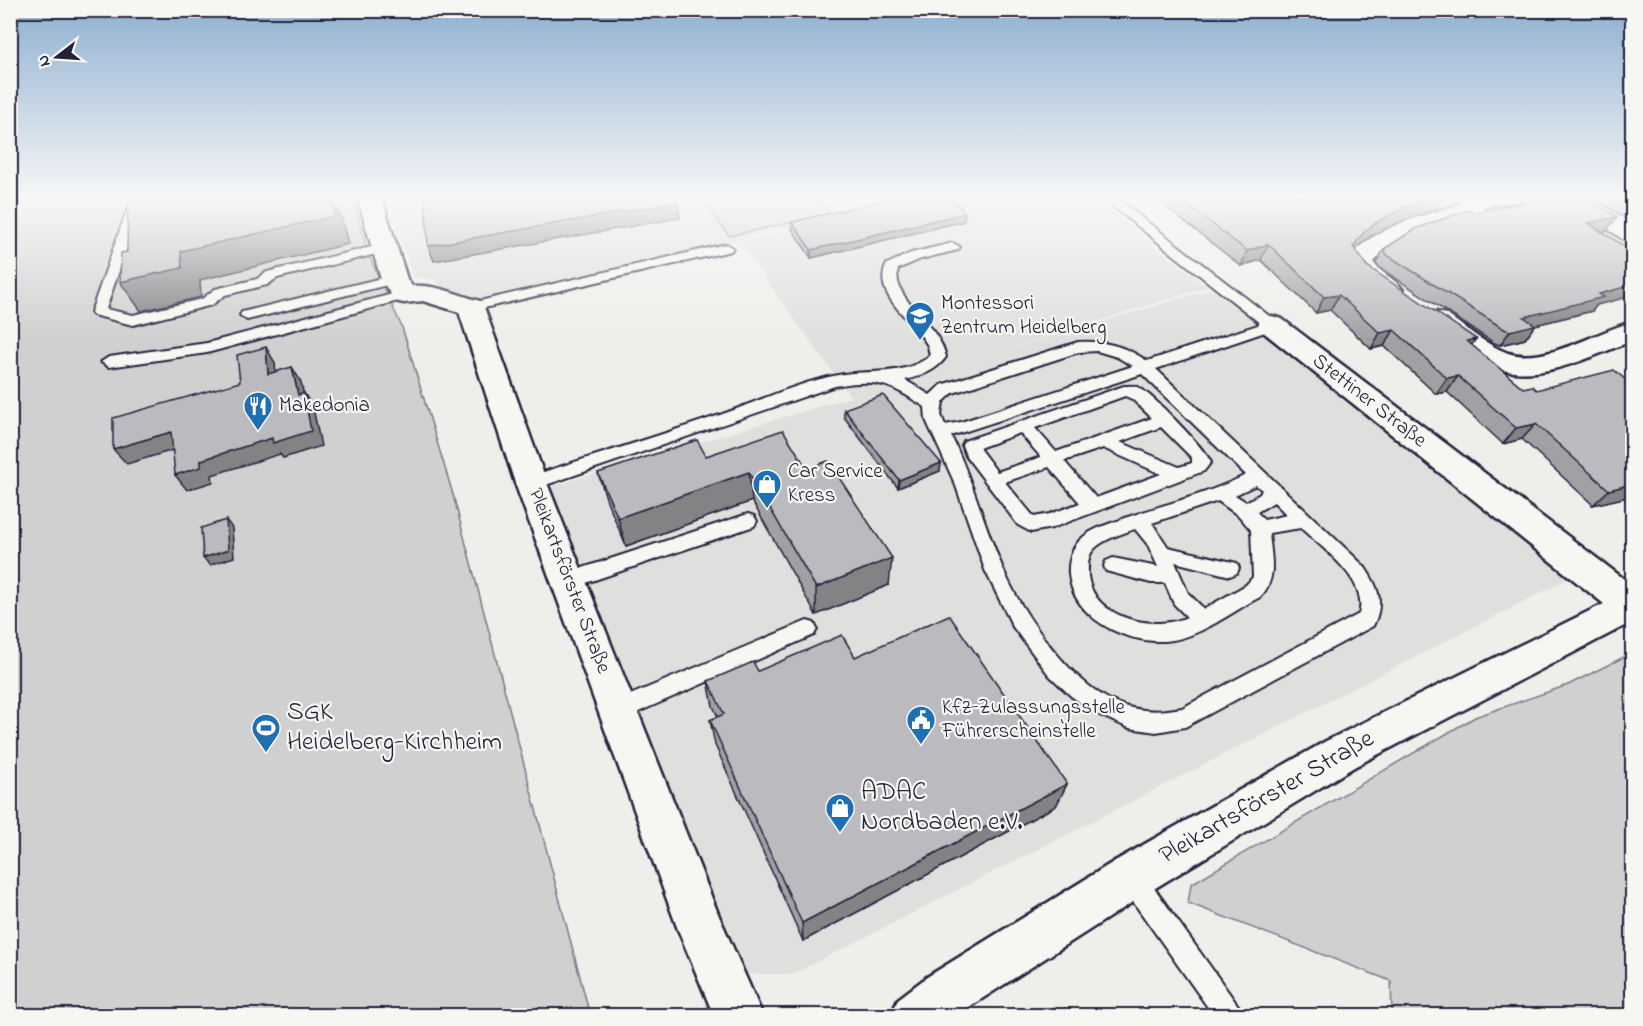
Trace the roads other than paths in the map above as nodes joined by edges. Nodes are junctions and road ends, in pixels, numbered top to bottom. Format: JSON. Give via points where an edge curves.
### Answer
{"nodes":[{"id":1,"x":121,"y":244,"type":"edge"},
{"id":2,"x":383,"y":244,"type":"edge"},
{"id":3,"x":1168,"y":244,"type":"edge"},
{"id":4,"x":1382,"y":244,"type":"edge"},
{"id":5,"x":953,"y":247,"type":"dead end"},
{"id":6,"x":384,"y":248,"type":"junction"},
{"id":7,"x":726,"y":248,"type":"dead end"},
{"id":8,"x":245,"y":286,"type":"junction"},
{"id":9,"x":399,"y":287,"type":"junction"},
{"id":10,"x":471,"y":307,"type":"junction"},
{"id":11,"x":1272,"y":325,"type":"junction"},
{"id":12,"x":1632,"y":331,"type":"edge"},
{"id":13,"x":110,"y":362,"type":"dead end"},
{"id":14,"x":1146,"y":368,"type":"junction"},
{"id":15,"x":879,"y":378,"type":"junction"},
{"id":16,"x":933,"y":405,"type":"junction"},
{"id":17,"x":1164,"y":420,"type":"junction"},
{"id":18,"x":1023,"y":425,"type":"junction"},
{"id":19,"x":940,"y":432,"type":"junction"},
{"id":20,"x":1103,"y":441,"type":"junction"},
{"id":21,"x":1053,"y":459,"type":"junction"},
{"id":22,"x":1178,"y":474,"type":"junction"},
{"id":23,"x":993,"y":480,"type":"junction"},
{"id":24,"x":1264,"y":482,"type":"junction"},
{"id":25,"x":531,"y":483,"type":"junction"},
{"id":26,"x":1220,"y":493,"type":"junction"},
{"id":27,"x":1093,"y":506,"type":"junction"},
{"id":28,"x":1245,"y":511,"type":"junction"},
{"id":29,"x":748,"y":521,"type":"dead end"},
{"id":30,"x":1139,"y":521,"type":"junction"},
{"id":31,"x":1305,"y":521,"type":"junction"},
{"id":32,"x":1260,"y":528,"type":"junction"},
{"id":33,"x":1162,"y":554,"type":"junction"},
{"id":34,"x":1113,"y":566,"type":"dead end"},
{"id":35,"x":1230,"y":568,"type":"dead end"},
{"id":36,"x":1171,"y":575,"type":"junction"},
{"id":37,"x":568,"y":581,"type":"junction"},
{"id":38,"x":1632,"y":605,"type":"edge"},
{"id":39,"x":1200,"y":618,"type":"junction"},
{"id":40,"x":807,"y":630,"type":"dead end"},
{"id":41,"x":619,"y":710,"type":"junction"},
{"id":42,"x":1131,"y":877,"type":"junction"},
{"id":43,"x":739,"y":1016,"type":"edge"},
{"id":44,"x":915,"y":1016,"type":"edge"},
{"id":45,"x":1230,"y":1016,"type":"edge"}],
"edges":[{"from":1,"to":8,"type":"lane","via":[[98,312],[133,320],[207,302],[220,292]]},
{"from":2,"to":6,"type":"street"},
{"from":3,"to":11,"type":"lane","name":"Stettiner Straße"},
{"from":4,"to":12,"type":"street","via":[[1360,261],[1369,276],[1504,361],[1520,365],[1545,362]]},
{"from":5,"to":15,"type":"lane","via":[[892,267],[890,281],[897,297],[938,346],[938,357],[930,366],[905,375]]},
{"from":6,"to":8,"type":"lane","via":[[272,275]]},
{"from":6,"to":9,"type":"street"},
{"from":7,"to":10,"type":"lane"},
{"from":8,"to":9,"type":"lane","via":[[247,309]]},
{"from":9,"to":10,"type":"street"},
{"from":9,"to":13,"type":"lane","via":[[207,348]]},
{"from":10,"to":25,"type":"street","name":"Pleikartsförster Straße"},
{"from":11,"to":14,"type":"lane"},
{"from":11,"to":38,"type":"street","name":"Stettiner Straße"},
{"from":14,"to":16,"type":"lane","via":[[1117,350],[1084,346],[947,389]]},
{"from":14,"to":19,"type":"lane"},
{"from":14,"to":24,"type":"lane"},
{"from":15,"to":16,"type":"lane","via":[[901,384]]},
{"from":15,"to":25,"type":"lane","via":[[835,381]]},
{"from":16,"to":19,"type":"lane"},
{"from":17,"to":18,"type":"lane","via":[[1132,391]]},
{"from":17,"to":20,"type":"lane"},
{"from":17,"to":22,"type":"lane","via":[[1202,462]]},
{"from":18,"to":21,"type":"lane"},
{"from":18,"to":23,"type":"lane","via":[[970,445]]},
{"from":19,"to":31,"type":"lane","via":[[1006,597],[1025,627],[1056,667],[1087,697],[1132,720],[1162,723],[1185,717],[1366,620],[1372,609],[1367,585]]},
{"from":20,"to":21,"type":"lane"},
{"from":20,"to":22,"type":"lane"},
{"from":21,"to":23,"type":"lane"},
{"from":21,"to":27,"type":"lane"},
{"from":22,"to":27,"type":"lane"},
{"from":23,"to":27,"type":"lane","via":[[1031,525]]},
{"from":24,"to":26,"type":"lane"},
{"from":24,"to":28,"type":"lane","via":[[1267,498]]},
{"from":24,"to":31,"type":"lane"},
{"from":25,"to":37,"type":"street","name":"Pleikartsförster Straße"},
{"from":26,"to":28,"type":"lane"},
{"from":26,"to":30,"type":"lane"},
{"from":28,"to":32,"type":"lane"},
{"from":29,"to":37,"type":"lane"},
{"from":30,"to":33,"type":"lane"},
{"from":30,"to":39,"type":"lane","via":[[1100,536],[1084,548],[1078,573],[1087,597],[1112,621],[1146,633],[1170,632]]},
{"from":31,"to":32,"type":"lane"},
{"from":32,"to":39,"type":"lane","via":[[1264,568],[1260,584]]},
{"from":33,"to":35,"type":"lane"},
{"from":33,"to":36,"type":"lane"},
{"from":34,"to":36,"type":"lane","via":[[1151,575]]},
{"from":36,"to":39,"type":"lane","via":[[1181,598]]},
{"from":37,"to":41,"type":"street","name":"Pleikartsförster Straße"},
{"from":38,"to":42,"type":"street","name":"Pleikartsförster Straße","via":[[1340,754]]},
{"from":40,"to":41,"type":"lane"},
{"from":41,"to":43,"type":"street","name":"Pleikartsförster Straße","via":[[700,927]]},
{"from":42,"to":44,"type":"street","name":"Pleikartsförster Straße"},
{"from":42,"to":45,"type":"lane"}]}
